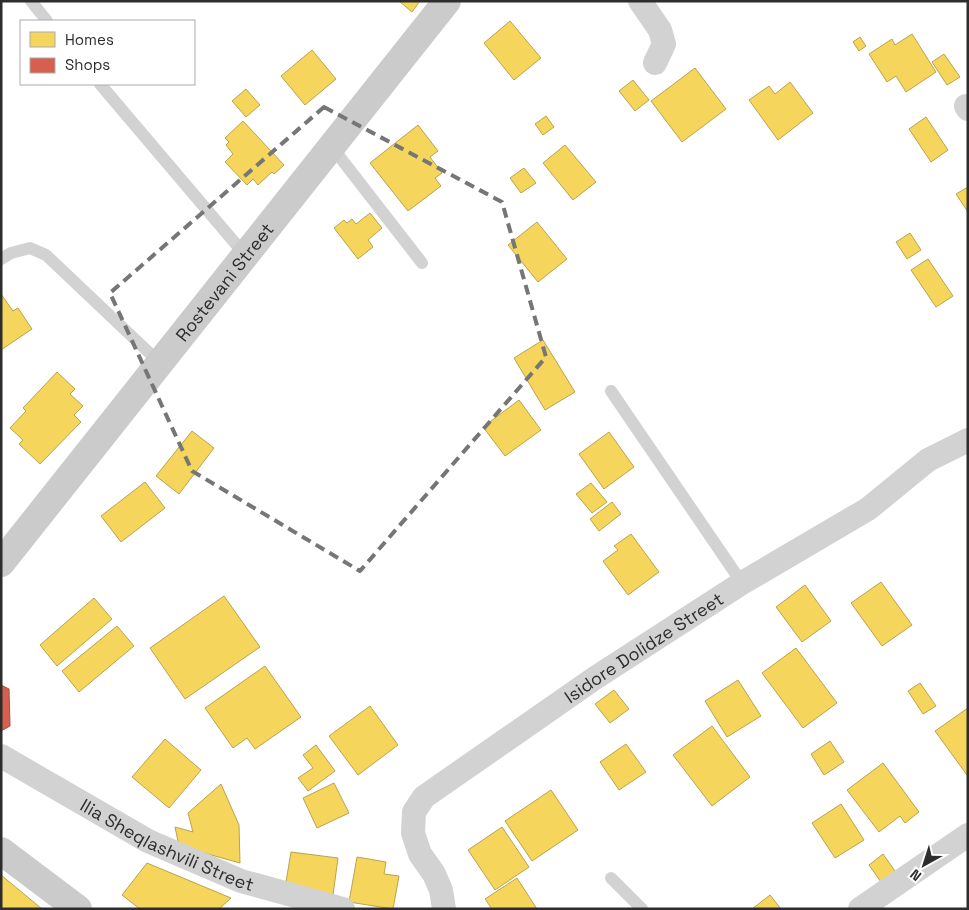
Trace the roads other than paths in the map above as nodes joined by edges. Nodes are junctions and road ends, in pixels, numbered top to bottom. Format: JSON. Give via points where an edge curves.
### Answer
{"nodes":[{"id":1,"x":30,"y":1,"type":"edge"},
{"id":2,"x":447,"y":1,"type":"edge"},
{"id":3,"x":640,"y":1,"type":"edge"},
{"id":4,"x":46,"y":20,"type":"edge"},
{"id":5,"x":655,"y":63,"type":"dead end"},
{"id":6,"x":101,"y":85,"type":"edge"},
{"id":7,"x":332,"y":146,"type":"junction"},
{"id":8,"x":246,"y":256,"type":"junction"},
{"id":9,"x":1,"y":259,"type":"edge"},
{"id":10,"x":422,"y":263,"type":"dead end"},
{"id":11,"x":160,"y":363,"type":"junction"},
{"id":12,"x":611,"y":391,"type":"dead end"},
{"id":13,"x":968,"y":440,"type":"edge"},
{"id":14,"x":1,"y":564,"type":"edge"},
{"id":15,"x":742,"y":583,"type":"junction"},
{"id":16,"x":1,"y":756,"type":"edge"},
{"id":17,"x":968,"y":834,"type":"edge"},
{"id":18,"x":3,"y":855,"type":"edge"},
{"id":19,"x":610,"y":878,"type":"dead end"},
{"id":20,"x":78,"y":909,"type":"edge"},
{"id":21,"x":343,"y":909,"type":"edge"},
{"id":22,"x":444,"y":909,"type":"edge"},
{"id":23,"x":642,"y":909,"type":"edge"},
{"id":24,"x":860,"y":909,"type":"edge"}],
"edges":[{"from":1,"to":4,"type":"lane"},
{"from":2,"to":7,"type":"street","name":"Rostevani Street"},
{"from":3,"to":5,"type":"street","via":[[660,30],[664,44]]},
{"from":6,"to":8,"type":"lane"},
{"from":7,"to":8,"type":"street","name":"Rostevani Street"},
{"from":7,"to":10,"type":"lane"},
{"from":8,"to":11,"type":"street","name":"Rostevani Street"},
{"from":9,"to":11,"type":"lane","via":[[30,248],[46,255]]},
{"from":11,"to":14,"type":"street","name":"Rostevani Street"},
{"from":12,"to":15,"type":"lane"},
{"from":13,"to":15,"type":"street","name":"Isidore Dolidze Street","via":[[928,460],[868,508]]},
{"from":15,"to":22,"type":"street","name":"Isidore Dolidze Street","via":[[595,678],[424,797],[414,812],[413,833],[420,854],[441,890]]},
{"from":16,"to":21,"type":"street","name":"Ilia Sheqlashvili Street","via":[[165,848],[241,882]]},
{"from":17,"to":24,"type":"street"},
{"from":18,"to":20,"type":"street"},
{"from":19,"to":23,"type":"lane"}]}
